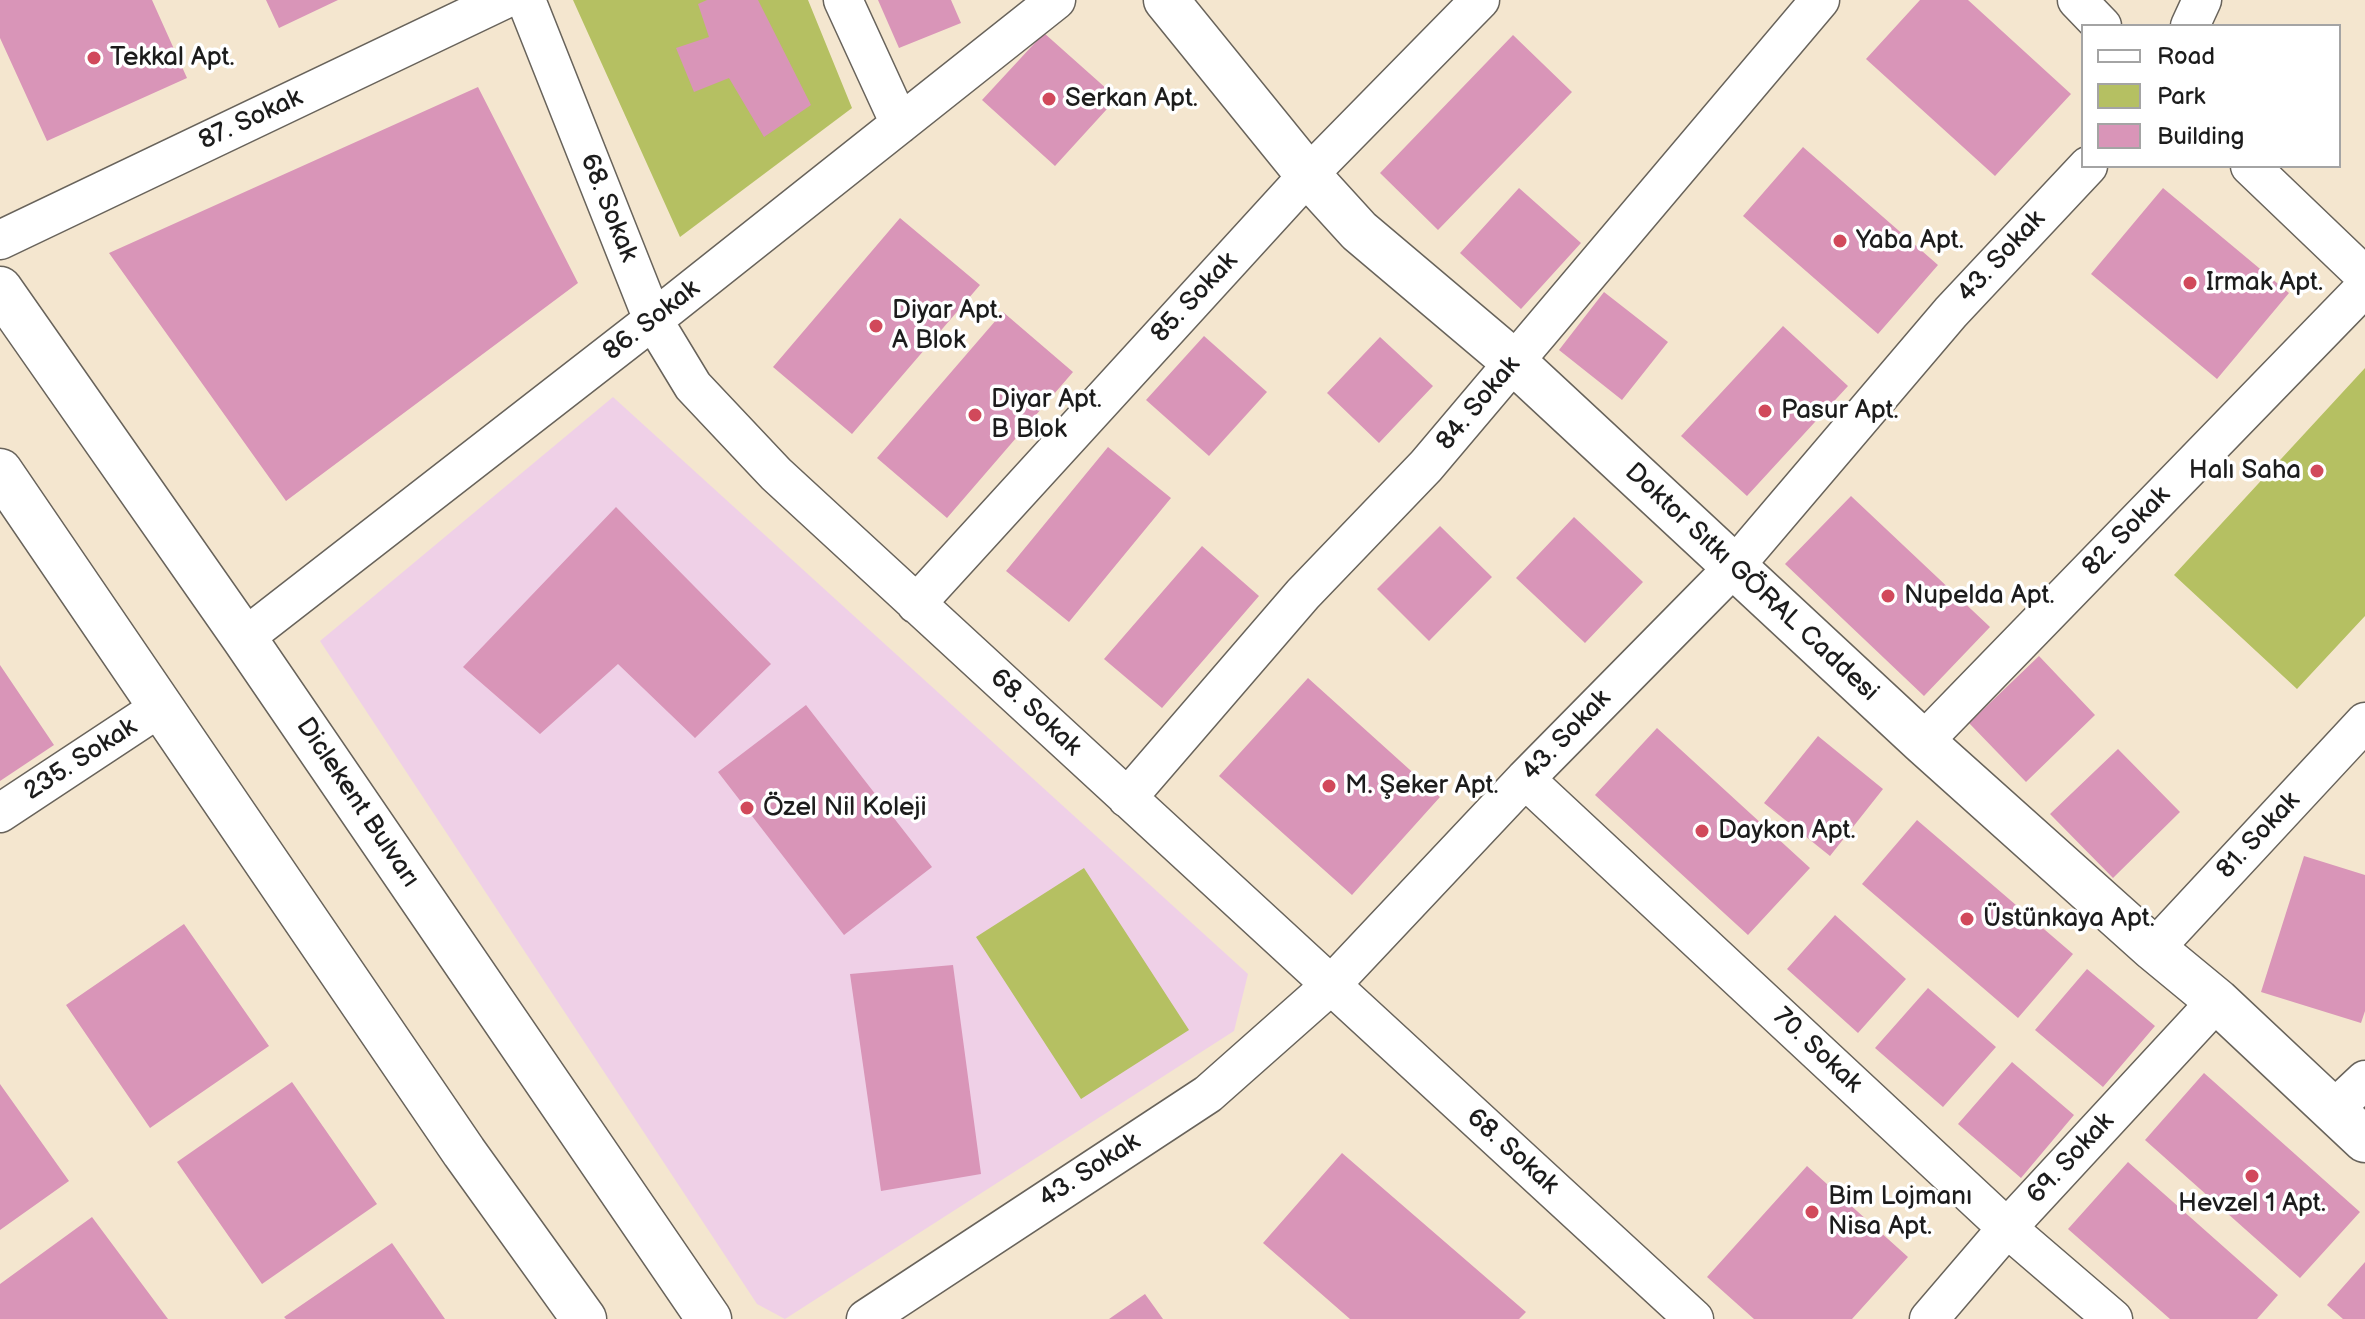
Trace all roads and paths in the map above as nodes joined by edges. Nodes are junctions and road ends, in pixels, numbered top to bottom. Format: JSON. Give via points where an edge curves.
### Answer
{"nodes":[{"id":1,"x":503,"y":0,"type":"edge"},
{"id":2,"x":526,"y":0,"type":"edge"},
{"id":3,"x":843,"y":0,"type":"edge"},
{"id":4,"x":1056,"y":0,"type":"edge"},
{"id":5,"x":1166,"y":0,"type":"edge"},
{"id":6,"x":1480,"y":0,"type":"edge"},
{"id":7,"x":1820,"y":0,"type":"edge"},
{"id":8,"x":2077,"y":0,"type":"edge"},
{"id":9,"x":2202,"y":0,"type":"edge"},
{"id":10,"x":2100,"y":24,"type":"edge"},
{"id":11,"x":2191,"y":24,"type":"edge"},
{"id":12,"x":900,"y":124,"type":"junction"},
{"id":13,"x":2086,"y":168,"type":"edge"},
{"id":14,"x":2252,"y":168,"type":"edge"},
{"id":15,"x":1308,"y":175,"type":"junction"},
{"id":16,"x":0,"y":240,"type":"edge"},
{"id":17,"x":2365,"y":276,"type":"edge"},
{"id":18,"x":2365,"y":287,"type":"edge"},
{"id":19,"x":0,"y":289,"type":"edge"},
{"id":20,"x":653,"y":320,"type":"junction"},
{"id":21,"x":1514,"y":362,"type":"junction"},
{"id":22,"x":0,"y":471,"type":"edge"},
{"id":23,"x":1733,"y":568,"type":"junction"},
{"id":24,"x":916,"y":604,"type":"junction"},
{"id":25,"x":244,"y":638,"type":"junction"},
{"id":26,"x":162,"y":706,"type":"junction"},
{"id":27,"x":2365,"y":722,"type":"edge"},
{"id":28,"x":1923,"y":742,"type":"junction"},
{"id":29,"x":1525,"y":779,"type":"junction"},
{"id":30,"x":1127,"y":798,"type":"junction"},
{"id":31,"x":0,"y":813,"type":"edge"},
{"id":32,"x":2154,"y":949,"type":"junction"},
{"id":33,"x":1330,"y":986,"type":"junction"},
{"id":34,"x":2217,"y":1001,"type":"junction"},
{"id":35,"x":2365,"y":1080,"type":"edge"},
{"id":36,"x":2333,"y":1110,"type":"junction"},
{"id":37,"x":2365,"y":1140,"type":"edge"},
{"id":38,"x":2007,"y":1228,"type":"junction"},
{"id":39,"x":584,"y":1319,"type":"edge"},
{"id":40,"x":709,"y":1319,"type":"edge"},
{"id":41,"x":866,"y":1319,"type":"edge"},
{"id":42,"x":1694,"y":1319,"type":"edge"},
{"id":43,"x":1929,"y":1319,"type":"edge"},
{"id":44,"x":2113,"y":1319,"type":"edge"}],
"edges":[{"from":1,"to":16,"type":"street","name":"87. Sokak"},
{"from":2,"to":20,"type":"street","name":"68. Sokak"},
{"from":3,"to":12,"type":"street"},
{"from":4,"to":12,"type":"street","name":"86. Sokak"},
{"from":5,"to":15,"type":"main road","name":"Doktor Sıtkı GÖRAL Caddesi"},
{"from":6,"to":15,"type":"street","name":"85. Sokak"},
{"from":7,"to":21,"type":"street","name":"84. Sokak"},
{"from":8,"to":10,"type":"street"},
{"from":9,"to":11,"type":"street"},
{"from":12,"to":20,"type":"street","name":"86. Sokak"},
{"from":13,"to":23,"type":"street","name":"43. Sokak","via":[[1951,312]]},
{"from":14,"to":17,"type":"street"},
{"from":15,"to":21,"type":"main road","name":"Doktor Sıtkı GÖRAL Caddesi","via":[[1359,231]]},
{"from":15,"to":24,"type":"street","name":"85. Sokak"},
{"from":18,"to":28,"type":"street","name":"82. Sokak"},
{"from":19,"to":25,"type":"main road","name":"Diclekent Bulvarı"},
{"from":20,"to":24,"type":"street","name":"68. Sokak","via":[[693,386],[776,474]]},
{"from":20,"to":25,"type":"street","name":"86. Sokak"},
{"from":21,"to":23,"type":"main road","name":"Doktor Sıtkı GÖRAL Caddesi"},
{"from":21,"to":30,"type":"street","name":"84. Sokak"},
{"from":22,"to":26,"type":"main road"},
{"from":23,"to":28,"type":"main road","name":"Doktor Sıtkı GÖRAL Caddesi"},
{"from":23,"to":29,"type":"street","name":"43. Sokak"},
{"from":24,"to":30,"type":"street","name":"68. Sokak"},
{"from":25,"to":40,"type":"main road","name":"Diclekent Bulvarı"},
{"from":26,"to":31,"type":"street","name":"235. Sokak"},
{"from":26,"to":39,"type":"main road","via":[[464,1152]]},
{"from":27,"to":32,"type":"street","name":"81. Sokak"},
{"from":28,"to":32,"type":"main road","name":"Doktor Sıtkı GÖRAL Caddesi"},
{"from":29,"to":33,"type":"street","name":"43. Sokak"},
{"from":29,"to":38,"type":"street","name":"70. Sokak"},
{"from":30,"to":33,"type":"street","name":"68. Sokak"},
{"from":32,"to":34,"type":"main road","name":"Doktor Sıtkı GÖRAL Caddesi"},
{"from":33,"to":41,"type":"street","name":"43. Sokak","via":[[1208,1094]]},
{"from":33,"to":42,"type":"street","name":"68. Sokak"},
{"from":34,"to":36,"type":"main road","name":"Doktor Sıtkı GÖRAL Caddesi"},
{"from":34,"to":38,"type":"street","name":"69. Sokak"},
{"from":35,"to":36,"type":"street"},
{"from":36,"to":37,"type":"main road","name":"Doktor Sıtkı GÖRAL Caddesi"},
{"from":38,"to":43,"type":"street","name":"69. Sokak"},
{"from":38,"to":44,"type":"street","name":"70. Sokak"}]}
